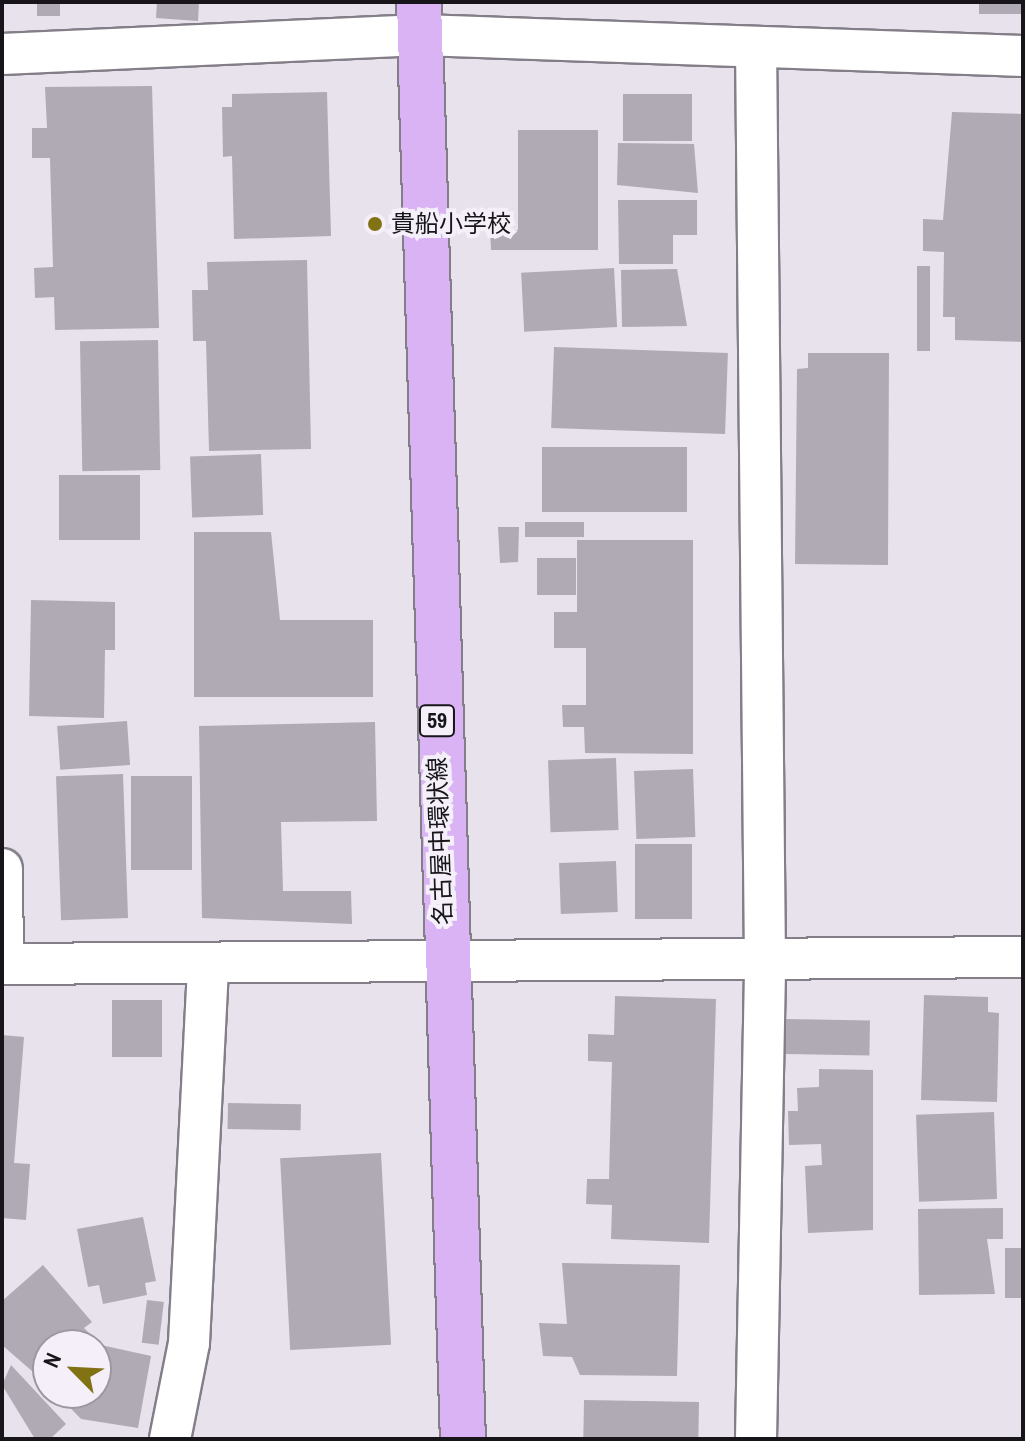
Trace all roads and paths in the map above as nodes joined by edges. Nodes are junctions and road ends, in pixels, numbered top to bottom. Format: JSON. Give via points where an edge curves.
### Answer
{"nodes":[{"id":1,"x":420,"y":18,"type":"edge"},
{"id":2,"x":756,"y":48,"type":"junction"},
{"id":3,"x":2,"y":54,"type":"edge"},
{"id":4,"x":1023,"y":56,"type":"edge"},
{"id":5,"x":2,"y":869,"type":"edge"},
{"id":6,"x":1023,"y":957,"type":"edge"},
{"id":7,"x":443,"y":960,"type":"junction"},
{"id":8,"x":765,"y":963,"type":"junction"},
{"id":9,"x":3,"y":964,"type":"edge"},
{"id":10,"x":208,"y":968,"type":"junction"},
{"id":11,"x":170,"y":1439,"type":"edge"},
{"id":12,"x":463,"y":1439,"type":"edge"},
{"id":13,"x":756,"y":1439,"type":"edge"}],
"edges":[{"from":1,"to":2,"type":"street"},
{"from":1,"to":3,"type":"street"},
{"from":1,"to":7,"type":"main road","name":"名古屋中環状線","number":"59"},
{"from":2,"to":4,"type":"street"},
{"from":2,"to":8,"type":"street"},
{"from":5,"to":9,"type":"street"},
{"from":6,"to":8,"type":"street"},
{"from":7,"to":8,"type":"street"},
{"from":7,"to":10,"type":"street"},
{"from":7,"to":12,"type":"main road","name":"名古屋中環状線","number":"59"},
{"from":8,"to":13,"type":"street"},
{"from":9,"to":10,"type":"street"},
{"from":10,"to":11,"type":"street","via":[[189,1343]]}]}
